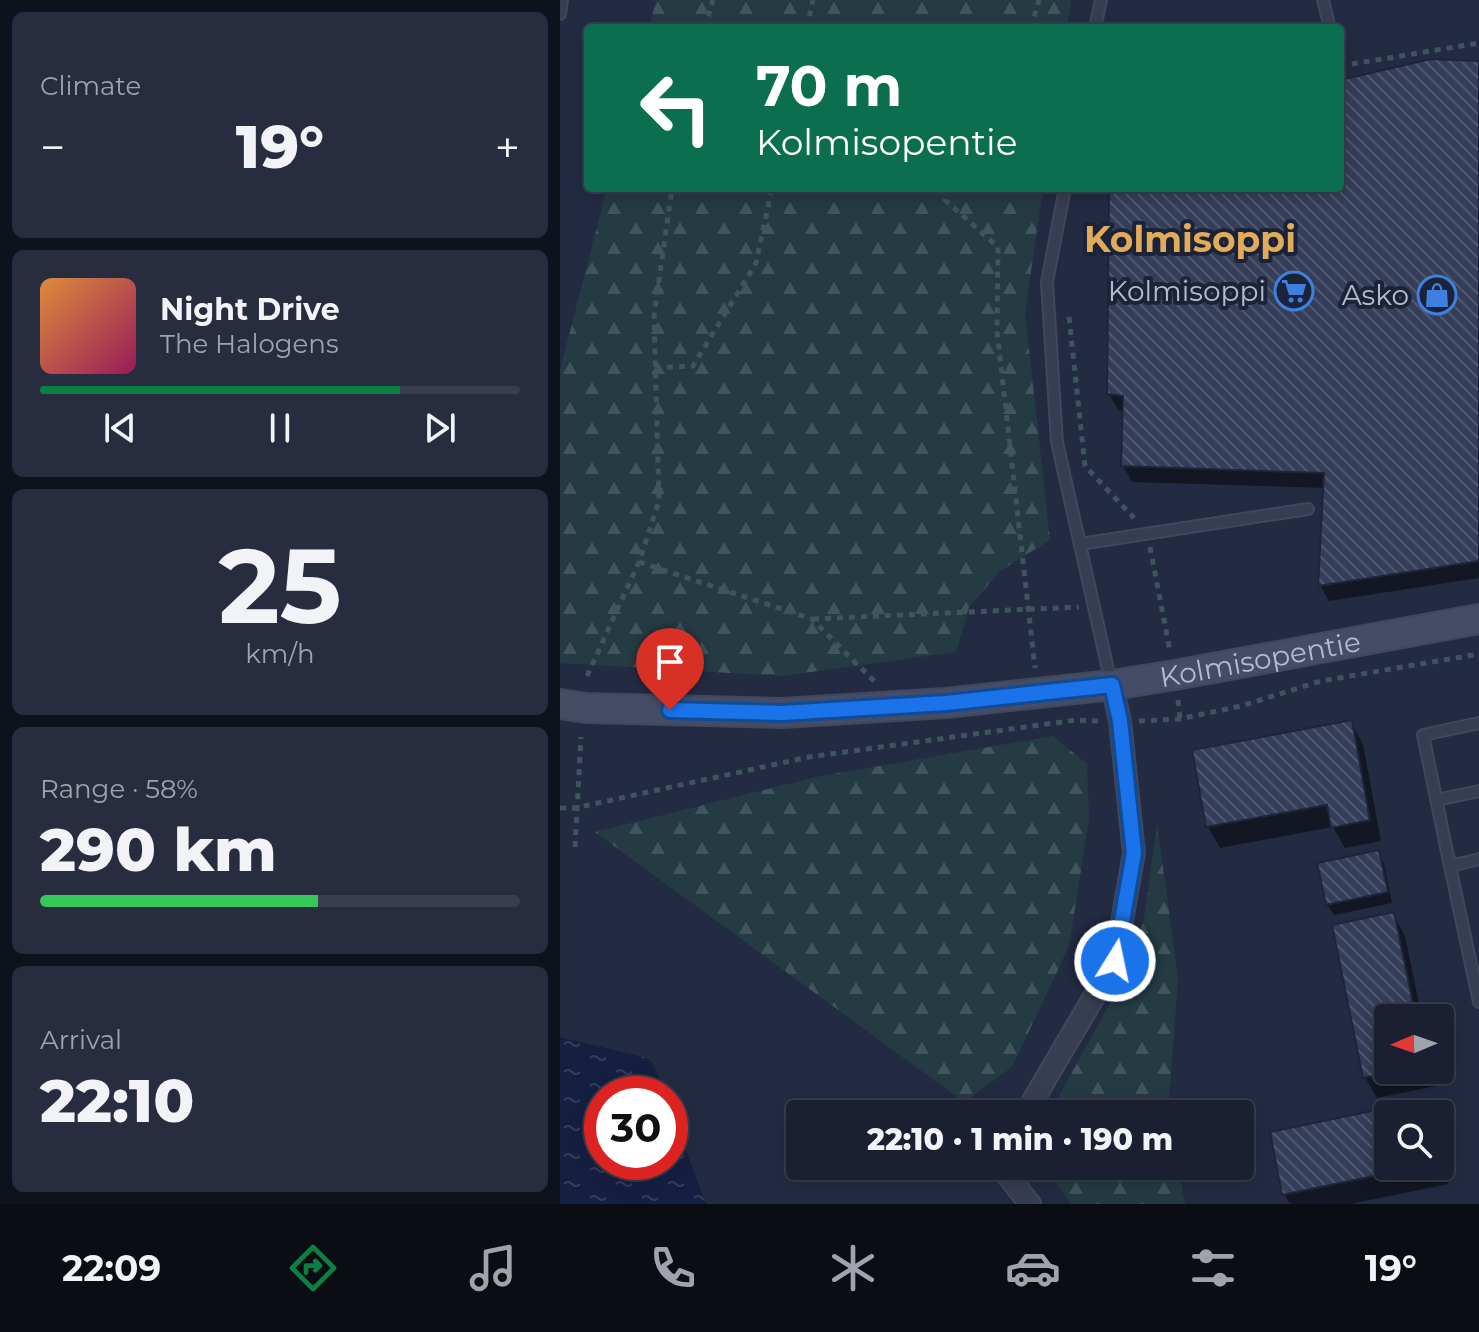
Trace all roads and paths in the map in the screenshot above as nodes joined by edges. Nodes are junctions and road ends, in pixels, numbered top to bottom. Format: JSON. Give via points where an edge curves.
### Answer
{"nodes":[{"id":1,"x":562,"y":0,"type":"edge"},
{"id":2,"x":713,"y":0,"type":"edge"},
{"id":3,"x":813,"y":0,"type":"edge"},
{"id":4,"x":1039,"y":0,"type":"edge"},
{"id":5,"x":1101,"y":0,"type":"edge"},
{"id":6,"x":1323,"y":0,"type":"edge"},
{"id":7,"x":560,"y":14,"type":"edge"},
{"id":8,"x":706,"y":24,"type":"edge"},
{"id":9,"x":808,"y":24,"type":"edge"},
{"id":10,"x":1032,"y":24,"type":"edge"},
{"id":11,"x":1096,"y":24,"type":"edge"},
{"id":12,"x":1329,"y":24,"type":"edge"},
{"id":13,"x":1479,"y":43,"type":"edge"},
{"id":14,"x":1344,"y":65,"type":"edge"},
{"id":15,"x":671,"y":192,"type":"edge"},
{"id":16,"x":771,"y":192,"type":"edge"},
{"id":17,"x":948,"y":192,"type":"edge"},
{"id":18,"x":1064,"y":192,"type":"edge"},
{"id":19,"x":1069,"y":314,"type":"dead end"},
{"id":20,"x":655,"y":368,"type":"junction"},
{"id":21,"x":1308,"y":509,"type":"dead end"},
{"id":22,"x":1147,"y":532,"type":"junction"},
{"id":23,"x":1080,"y":544,"type":"junction"},
{"id":24,"x":639,"y":562,"type":"junction"},
{"id":25,"x":1094,"y":606,"type":"junction"},
{"id":26,"x":1027,"y":610,"type":"junction"},
{"id":27,"x":812,"y":619,"type":"junction"},
{"id":28,"x":1479,"y":619,"type":"edge"},
{"id":29,"x":1479,"y":654,"type":"edge"},
{"id":30,"x":1175,"y":675,"type":"junction"},
{"id":31,"x":587,"y":676,"type":"dead end"},
{"id":32,"x":1112,"y":685,"type":"junction"},
{"id":33,"x":1038,"y":693,"type":"junction"},
{"id":34,"x":560,"y":704,"type":"edge"},
{"id":35,"x":900,"y":706,"type":"junction"},
{"id":36,"x":1180,"y":719,"type":"junction"},
{"id":37,"x":1120,"y":721,"type":"junction"},
{"id":38,"x":1479,"y":723,"type":"edge"},
{"id":39,"x":581,"y":737,"type":"dead end"},
{"id":40,"x":1479,"y":791,"type":"edge"},
{"id":41,"x":1436,"y":800,"type":"junction"},
{"id":42,"x":560,"y":808,"type":"edge"},
{"id":43,"x":575,"y":808,"type":"junction"},
{"id":44,"x":575,"y":847,"type":"dead end"},
{"id":45,"x":1479,"y":859,"type":"edge"},
{"id":46,"x":1450,"y":866,"type":"junction"},
{"id":47,"x":1479,"y":1002,"type":"edge"},
{"id":48,"x":1033,"y":1100,"type":"edge"},
{"id":49,"x":1011,"y":1180,"type":"edge"},
{"id":50,"x":1030,"y":1204,"type":"edge"}],
"edges":[{"from":1,"to":7,"type":"lane"},
{"from":2,"to":8,"type":"path"},
{"from":3,"to":9,"type":"path"},
{"from":4,"to":10,"type":"path"},
{"from":5,"to":11,"type":"lane"},
{"from":6,"to":12,"type":"lane"},
{"from":13,"to":14,"type":"path"},
{"from":15,"to":20,"type":"path","via":[[654,316]]},
{"from":16,"to":20,"type":"path","via":[[756,263],[693,366]]},
{"from":17,"to":26,"type":"path","via":[[945,200],[998,247],[997,331]]},
{"from":18,"to":23,"type":"lane","via":[[1047,282],[1057,442]]},
{"from":19,"to":22,"type":"path","via":[[1085,466]]},
{"from":20,"to":24,"type":"path","via":[[659,501]]},
{"from":21,"to":22,"type":"lane"},
{"from":22,"to":23,"type":"lane"},
{"from":22,"to":30,"type":"path"},
{"from":23,"to":25,"type":"lane"},
{"from":24,"to":27,"type":"path"},
{"from":24,"to":31,"type":"path"},
{"from":25,"to":26,"type":"path"},
{"from":25,"to":32,"type":"lane"},
{"from":26,"to":27,"type":"path"},
{"from":26,"to":33,"type":"path"},
{"from":27,"to":35,"type":"path"},
{"from":28,"to":30,"type":"main road","name":"Kolmisopentie"},
{"from":29,"to":36,"type":"path","via":[[1321,681]]},
{"from":30,"to":32,"type":"main road","name":"Kolmisopentie"},
{"from":30,"to":36,"type":"path"},
{"from":32,"to":33,"type":"main road","name":"Kolmisopentie"},
{"from":32,"to":37,"type":"street"},
{"from":33,"to":35,"type":"main road","name":"Kolmisopentie"},
{"from":34,"to":35,"type":"main road","name":"Kolmisopentie","via":[[782,713]]},
{"from":36,"to":37,"type":"path"},
{"from":37,"to":43,"type":"path","via":[[1076,720],[809,757]]},
{"from":37,"to":48,"type":"street","via":[[1134,853],[1115,961]]},
{"from":38,"to":41,"type":"lane","via":[[1423,735]]},
{"from":39,"to":43,"type":"path"},
{"from":40,"to":41,"type":"lane"},
{"from":41,"to":46,"type":"lane"},
{"from":42,"to":43,"type":"path"},
{"from":43,"to":44,"type":"path"},
{"from":45,"to":46,"type":"lane"},
{"from":46,"to":47,"type":"lane"},
{"from":49,"to":50,"type":"street"}]}
